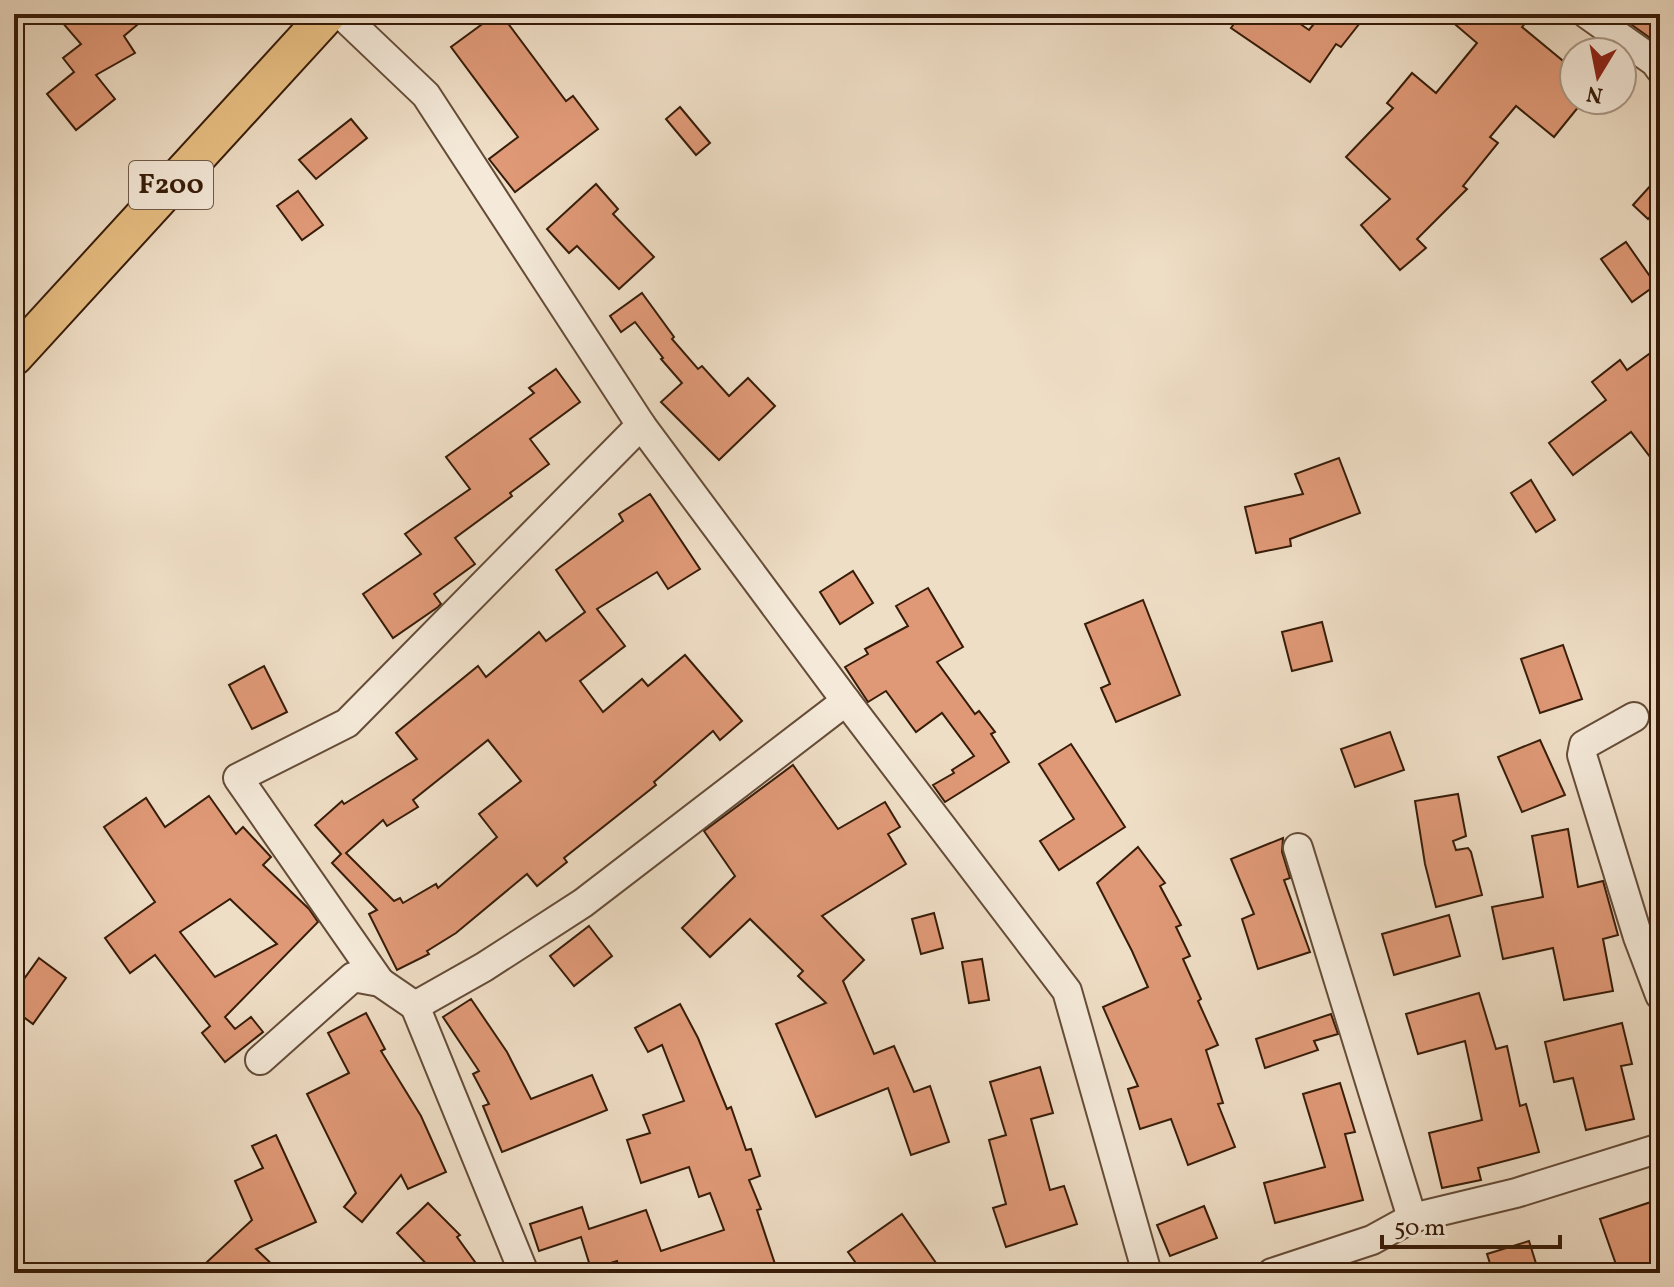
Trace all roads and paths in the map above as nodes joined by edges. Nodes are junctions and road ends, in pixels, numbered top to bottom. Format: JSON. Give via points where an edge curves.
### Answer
{"nodes":[{"id":1,"x":328,"y":14,"type":"edge"},
{"id":2,"x":341,"y":14,"type":"edge"},
{"id":3,"x":1587,"y":14,"type":"edge"},
{"id":4,"x":1660,"y":69,"type":"edge"},
{"id":5,"x":14,"y":357,"type":"edge"},
{"id":6,"x":641,"y":425,"type":"junction"},
{"id":7,"x":846,"y":701,"type":"junction"},
{"id":8,"x":1634,"y":717,"type":"dead end"},
{"id":9,"x":1298,"y":848,"type":"dead end"},
{"id":10,"x":380,"y":982,"type":"junction"},
{"id":11,"x":1660,"y":995,"type":"edge"},
{"id":12,"x":415,"y":1006,"type":"junction"},
{"id":13,"x":260,"y":1060,"type":"dead end"},
{"id":14,"x":1660,"y":1148,"type":"edge"},
{"id":15,"x":1412,"y":1218,"type":"junction"},
{"id":16,"x":524,"y":1273,"type":"edge"},
{"id":17,"x":1147,"y":1273,"type":"edge"},
{"id":18,"x":1272,"y":1273,"type":"edge"}],
"edges":[{"from":1,"to":5,"type":"main road","number":"F200"},
{"from":2,"to":6,"type":"street","via":[[426,95]]},
{"from":3,"to":4,"type":"street"},
{"from":6,"to":7,"type":"street"},
{"from":6,"to":10,"type":"street","via":[[347,723],[238,778]]},
{"from":7,"to":12,"type":"street","via":[[583,903]]},
{"from":7,"to":17,"type":"street","via":[[1067,991]]},
{"from":8,"to":11,"type":"street","via":[[1584,745],[1582,755]]},
{"from":9,"to":15,"type":"street"},
{"from":10,"to":12,"type":"street"},
{"from":10,"to":13,"type":"street","via":[[353,977]]},
{"from":12,"to":16,"type":"street"},
{"from":14,"to":15,"type":"street","via":[[1516,1193]]},
{"from":15,"to":18,"type":"street","via":[[1372,1240]]}]}
